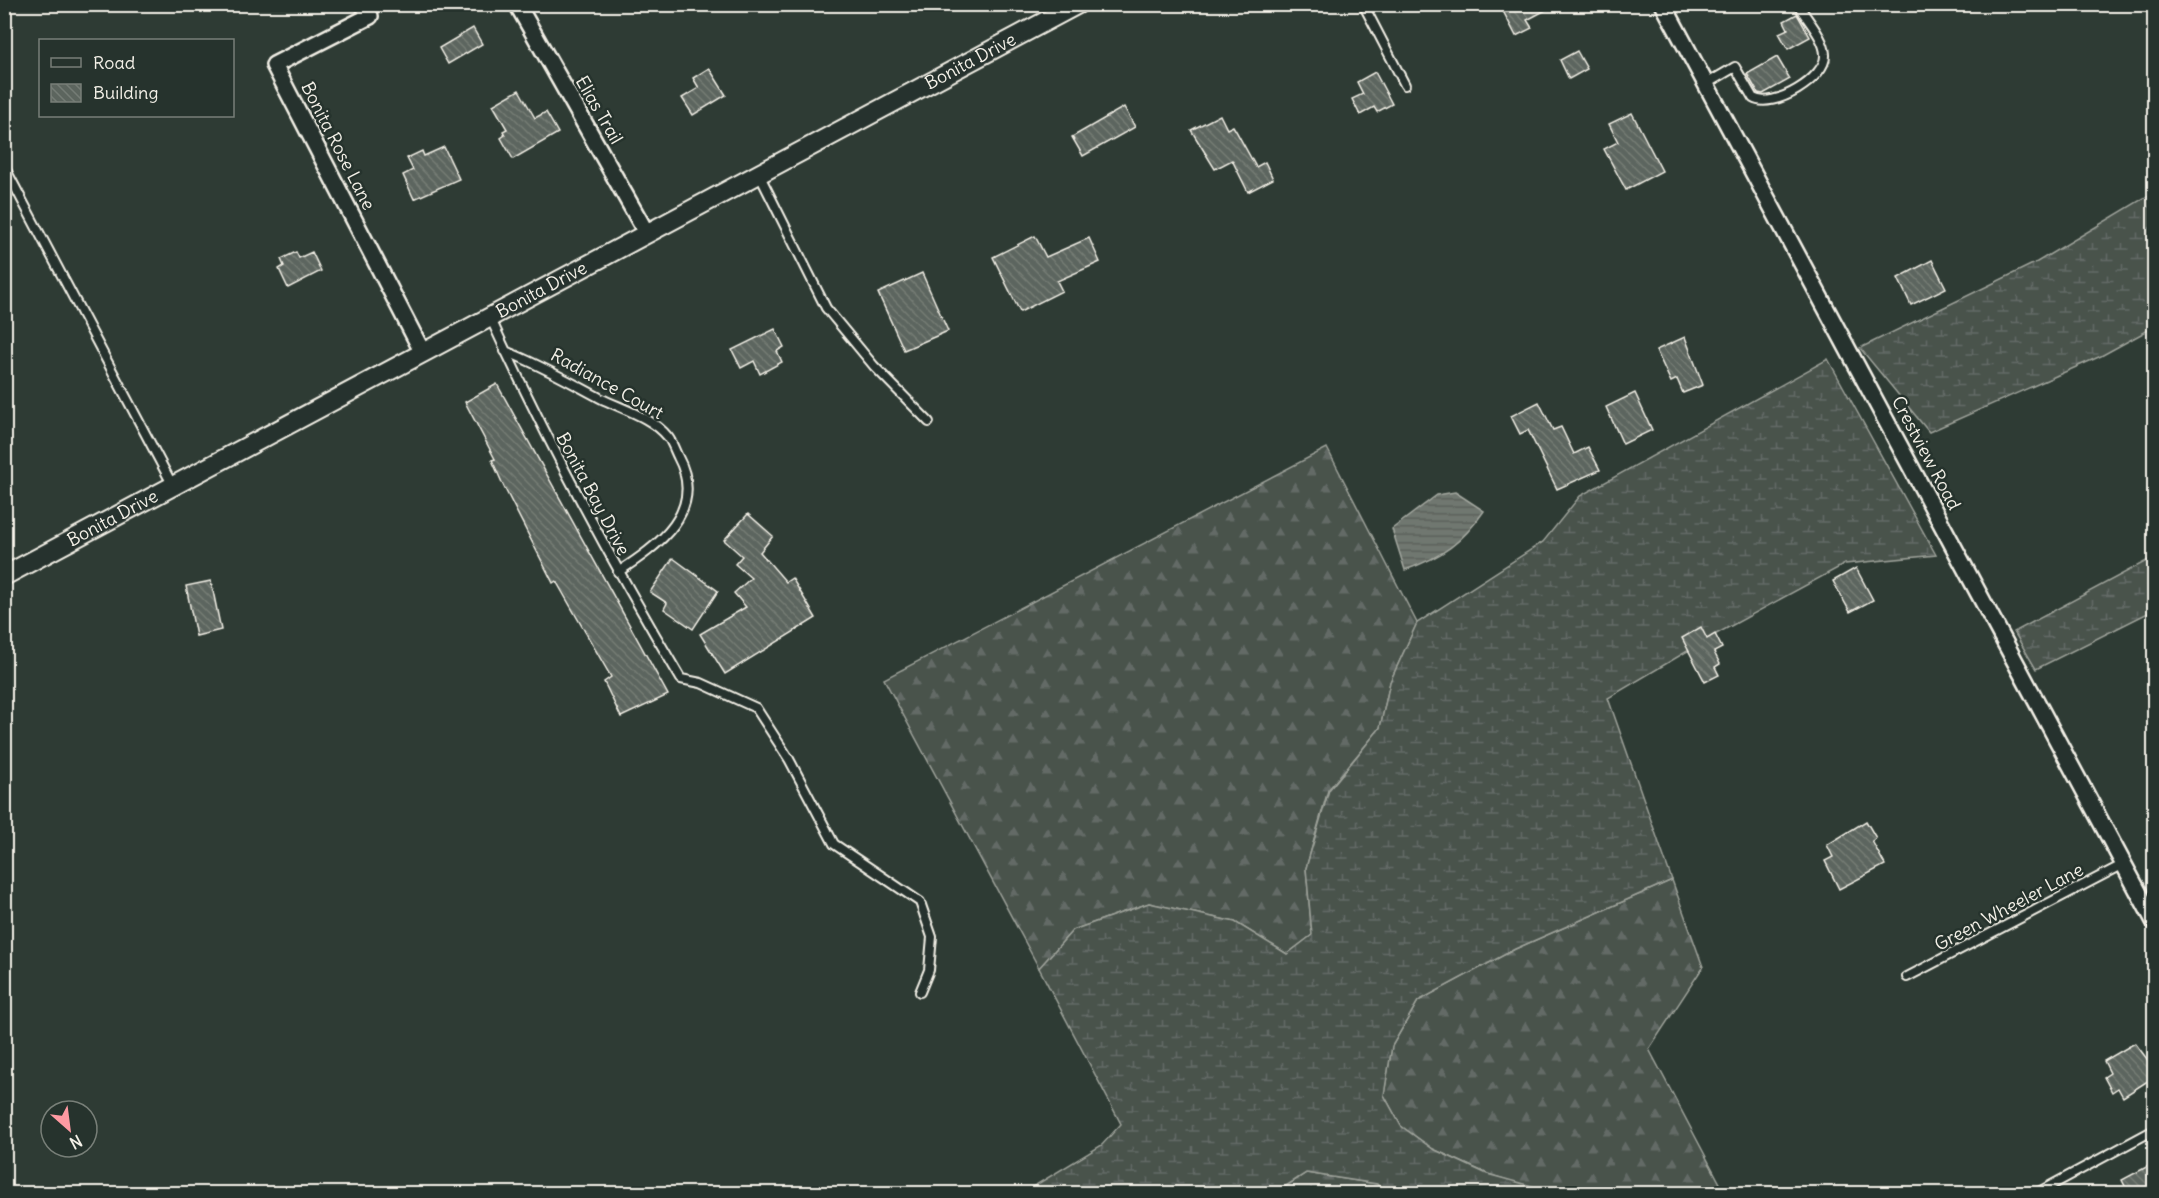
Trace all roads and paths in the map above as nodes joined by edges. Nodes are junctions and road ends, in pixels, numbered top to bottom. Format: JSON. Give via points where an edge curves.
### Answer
{"nodes":[{"id":1,"x":363,"y":4,"type":"edge"},
{"id":2,"x":517,"y":4,"type":"edge"},
{"id":3,"x":1078,"y":4,"type":"edge"},
{"id":4,"x":1363,"y":4,"type":"edge"},
{"id":5,"x":1663,"y":4,"type":"edge"},
{"id":6,"x":1798,"y":4,"type":"edge"},
{"id":7,"x":1706,"y":84,"type":"junction"},
{"id":8,"x":1405,"y":85,"type":"dead end"},
{"id":9,"x":4,"y":166,"type":"edge"},
{"id":10,"x":759,"y":174,"type":"junction"},
{"id":11,"x":647,"y":234,"type":"junction"},
{"id":12,"x":490,"y":318,"type":"junction"},
{"id":13,"x":505,"y":351,"type":"junction"},
{"id":14,"x":423,"y":353,"type":"junction"},
{"id":15,"x":929,"y":422,"type":"dead end"},
{"id":16,"x":174,"y":487,"type":"junction"},
{"id":17,"x":618,"y":572,"type":"junction"},
{"id":18,"x":4,"y":576,"type":"edge"},
{"id":19,"x":2124,"y":864,"type":"junction"},
{"id":20,"x":2154,"y":921,"type":"edge"},
{"id":21,"x":1907,"y":977,"type":"dead end"},
{"id":22,"x":920,"y":993,"type":"dead end"},
{"id":23,"x":2154,"y":1130,"type":"edge"},
{"id":24,"x":2035,"y":1194,"type":"edge"}],
"edges":[{"from":1,"to":14,"type":"street","name":"Bonita Rose Lane","via":[[370,16],[274,65]]},
{"from":2,"to":11,"type":"street","name":"Elias Trail"},
{"from":3,"to":10,"type":"street","name":"Bonita Drive"},
{"from":4,"to":8,"type":"lane"},
{"from":5,"to":7,"type":"street","name":"Crestview Road"},
{"from":6,"to":7,"type":"lane","via":[[1825,52],[1825,62],[1816,75],[1785,96],[1763,101],[1753,98],[1735,67]]},
{"from":7,"to":19,"type":"street","name":"Crestview Road"},
{"from":9,"to":16,"type":"lane"},
{"from":10,"to":11,"type":"street","name":"Bonita Drive"},
{"from":10,"to":15,"type":"lane","via":[[826,308],[874,366]]},
{"from":11,"to":12,"type":"street","name":"Bonita Drive"},
{"from":12,"to":13,"type":"lane","name":"Bonita Bay Drive"},
{"from":12,"to":14,"type":"street","name":"Bonita Drive"},
{"from":13,"to":17,"type":"lane","name":"Bonita Bay Drive"},
{"from":13,"to":17,"type":"lane","name":"Radiance Court","via":[[540,364],[650,422],[668,437],[686,471],[687,495],[680,520],[639,559]]},
{"from":14,"to":16,"type":"street","name":"Bonita Drive"},
{"from":16,"to":18,"type":"street","name":"Bonita Drive"},
{"from":17,"to":22,"type":"lane","name":"Bonita Bay Drive","via":[[681,679],[701,683],[756,708],[789,759],[834,844],[920,902],[932,937],[929,970]]},
{"from":19,"to":20,"type":"street","name":"Crestview Road"},
{"from":19,"to":21,"type":"lane","name":"Green Wheeler Lane"},
{"from":23,"to":24,"type":"lane"}]}
